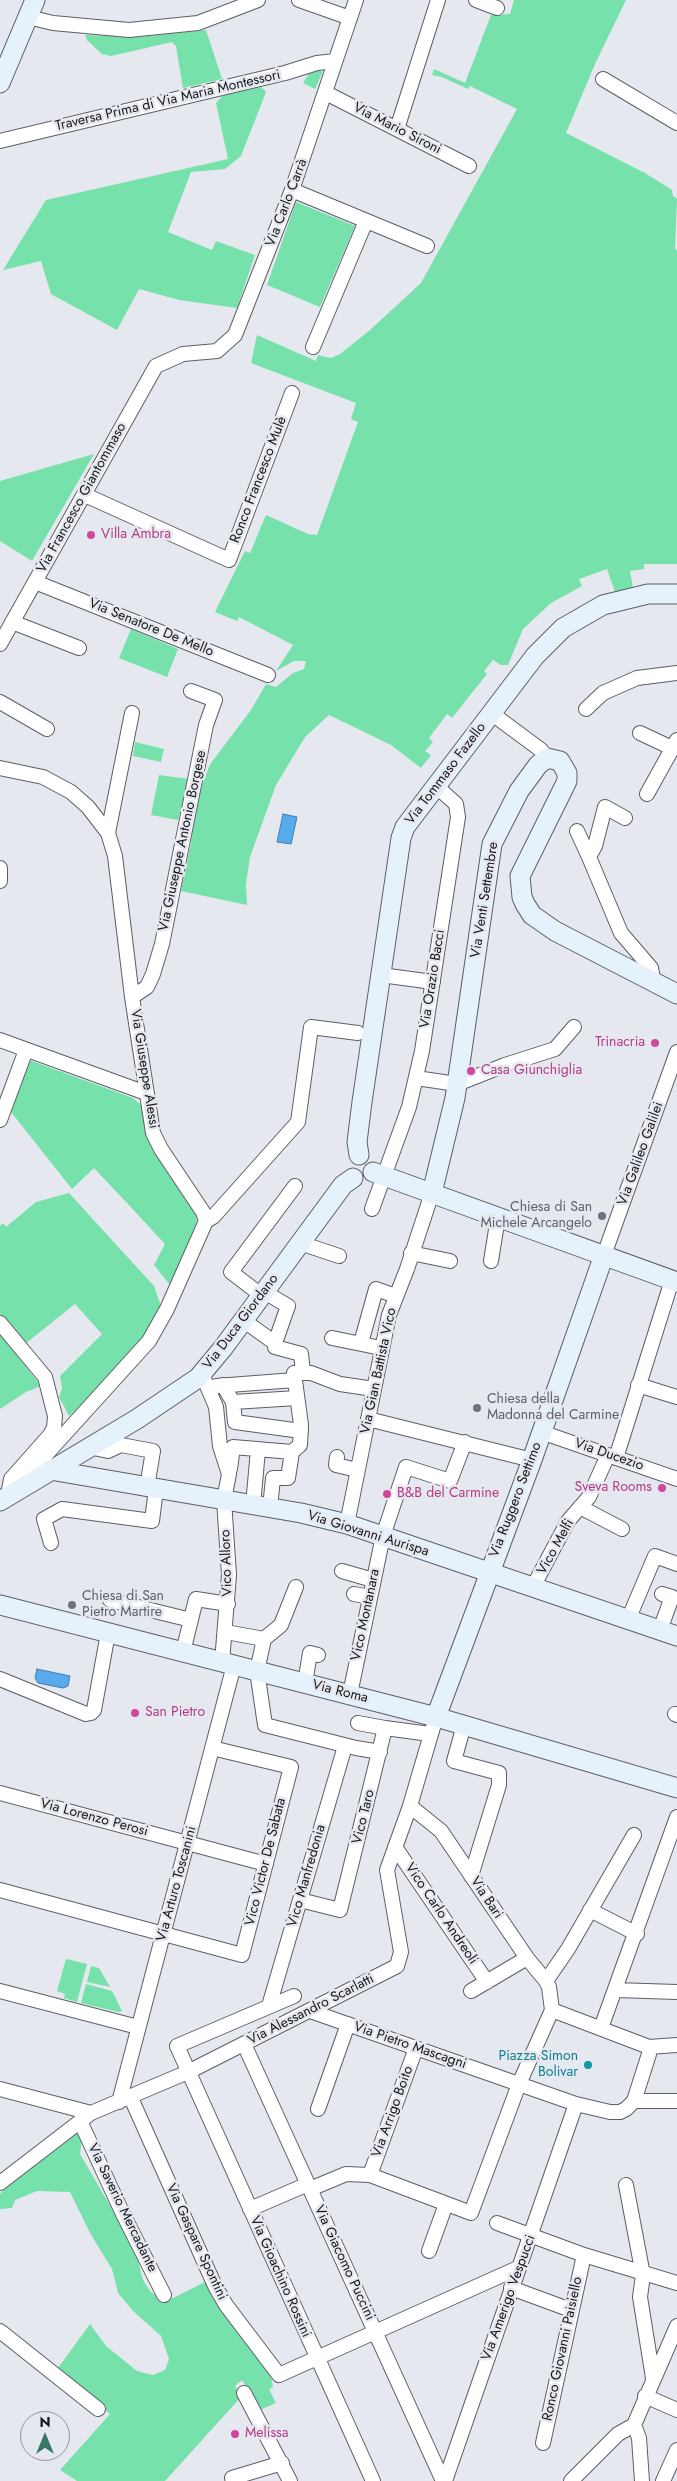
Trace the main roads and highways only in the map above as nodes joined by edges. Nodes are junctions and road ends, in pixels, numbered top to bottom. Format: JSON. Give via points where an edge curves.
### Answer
{"nodes":[{"id":1,"x":32,"y":8,"type":"edge"},
{"id":2,"x":0,"y":83,"type":"edge"},
{"id":3,"x":677,"y":594,"type":"edge"},
{"id":4,"x":677,"y":994,"type":"edge"},
{"id":5,"x":359,"y":1155,"type":"junction"},
{"id":6,"x":378,"y":1174,"type":"junction"},
{"id":7,"x":353,"y":1178,"type":"junction"},
{"id":8,"x":432,"y":1193,"type":"junction"},
{"id":9,"x":604,"y":1255,"type":"junction"},
{"id":10,"x":675,"y":1281,"type":"edge"},
{"id":11,"x":46,"y":1465,"type":"junction"},
{"id":12,"x":10,"y":1494,"type":"edge"},
{"id":13,"x":489,"y":1573,"type":"junction"},
{"id":14,"x":0,"y":1605,"type":"edge"},
{"id":15,"x":668,"y":1633,"type":"edge"},
{"id":16,"x":433,"y":1725,"type":"junction"},
{"id":17,"x":677,"y":1788,"type":"edge"}],
"edges":[{"from":1,"to":2,"type":"main road"},
{"from":3,"to":5,"type":"main road","name":"Via Tommaso Fazello","via":[[648,594],[604,605],[563,628],[535,656],[405,826],[357,1142]]},
{"from":4,"to":8,"type":"main road","name":"Via Venti Settembre","via":[[555,931],[532,915],[525,904],[520,876],[567,781],[567,773],[560,761],[547,758],[519,791],[492,844],[457,1084]]},
{"from":5,"to":6,"type":"main road","via":[[371,1161]]},
{"from":5,"to":7,"type":"main road","via":[[349,1162],[348,1171]]},
{"from":6,"to":7,"type":"main road","via":[[364,1180]]},
{"from":6,"to":8,"type":"main road"},
{"from":7,"to":11,"type":"main road","name":"Via Duca Giordano","via":[[343,1185],[243,1320],[212,1382],[89,1447]]},
{"from":8,"to":9,"type":"main road"},
{"from":9,"to":10,"type":"main road"},
{"from":9,"to":13,"type":"main road","name":"Via Ruggero Settimo"},
{"from":11,"to":12,"type":"main road","name":"Via Duca Giordano"},
{"from":11,"to":13,"type":"main road","name":"Via Giovanni Aurispa","via":[[346,1524]]},
{"from":13,"to":15,"type":"main road","name":"Via Giovanni Aurispa"},
{"from":13,"to":16,"type":"main road","name":"Via Ruggero Settimo"},
{"from":14,"to":16,"type":"main road","name":"Via Roma","via":[[350,1694]]},
{"from":16,"to":17,"type":"main road","name":"Via Roma","via":[[464,1725]]}]}
